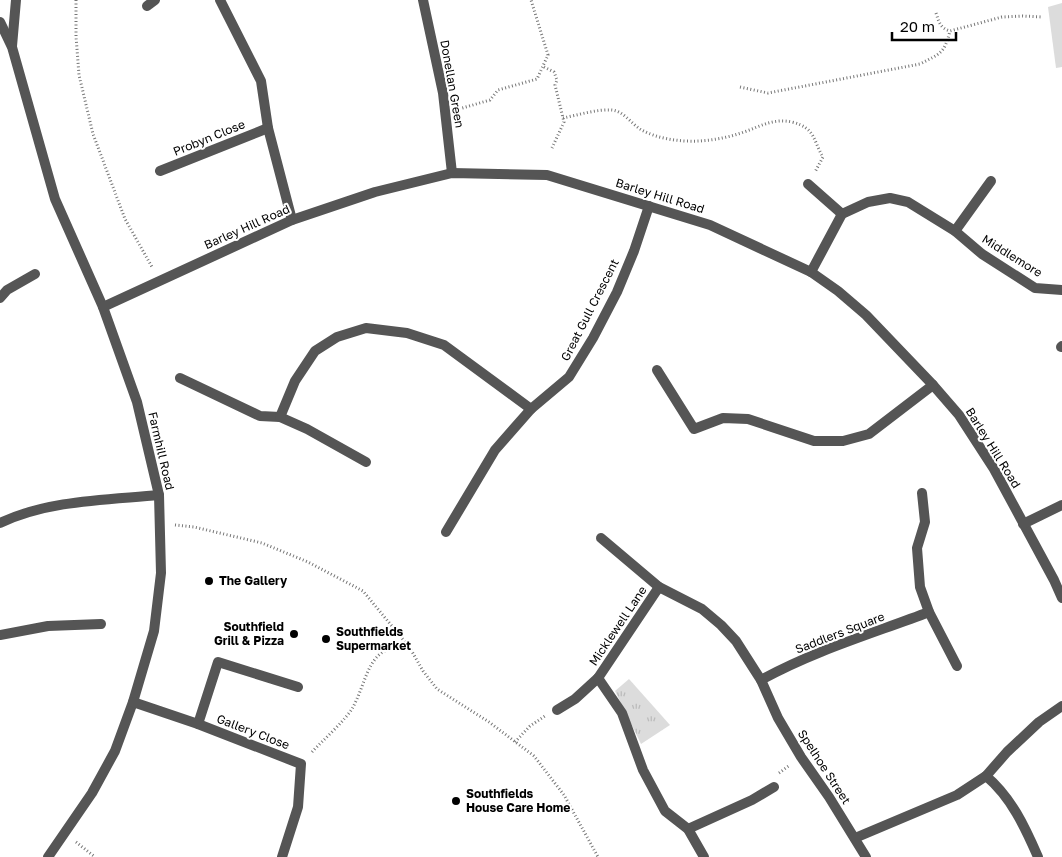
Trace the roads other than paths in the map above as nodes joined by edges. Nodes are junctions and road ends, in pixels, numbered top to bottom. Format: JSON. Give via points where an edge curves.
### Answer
{"nodes":[{"id":1,"x":16,"y":0,"type":"edge"},
{"id":2,"x":220,"y":0,"type":"edge"},
{"id":3,"x":423,"y":0,"type":"edge"},
{"id":4,"x":0,"y":22,"type":"edge"},
{"id":5,"x":12,"y":47,"type":"junction"},
{"id":6,"x":268,"y":128,"type":"junction"},
{"id":7,"x":160,"y":171,"type":"dead end"},
{"id":8,"x":452,"y":173,"type":"junction"},
{"id":9,"x":991,"y":181,"type":"dead end"},
{"id":10,"x":808,"y":184,"type":"road end"},
{"id":11,"x":649,"y":206,"type":"junction"},
{"id":12,"x":842,"y":214,"type":"junction"},
{"id":13,"x":292,"y":220,"type":"junction"},
{"id":14,"x":955,"y":231,"type":"junction"},
{"id":15,"x":811,"y":272,"type":"junction"},
{"id":16,"x":35,"y":274,"type":"dead end"},
{"id":17,"x":1062,"y":290,"type":"edge"},
{"id":18,"x":0,"y":298,"type":"edge"},
{"id":19,"x":103,"y":307,"type":"junction"},
{"id":20,"x":657,"y":370,"type":"dead end"},
{"id":21,"x":180,"y":378,"type":"dead end"},
{"id":22,"x":934,"y":385,"type":"junction"},
{"id":23,"x":531,"y":409,"type":"junction"},
{"id":24,"x":280,"y":417,"type":"junction"},
{"id":25,"x":366,"y":462,"type":"dead end"},
{"id":26,"x":922,"y":493,"type":"dead end"},
{"id":27,"x":159,"y":495,"type":"junction"},
{"id":28,"x":1062,"y":505,"type":"edge"},
{"id":29,"x":0,"y":524,"type":"edge"},
{"id":30,"x":1023,"y":524,"type":"junction"},
{"id":31,"x":446,"y":532,"type":"dead end"},
{"id":32,"x":601,"y":538,"type":"dead end"},
{"id":33,"x":659,"y":587,"type":"junction"},
{"id":34,"x":1062,"y":598,"type":"edge"},
{"id":35,"x":929,"y":612,"type":"junction"},
{"id":36,"x":101,"y":624,"type":"dead end"},
{"id":37,"x":0,"y":636,"type":"edge"},
{"id":38,"x":957,"y":666,"type":"dead end"},
{"id":39,"x":598,"y":678,"type":"junction"},
{"id":40,"x":761,"y":680,"type":"junction"},
{"id":41,"x":298,"y":687,"type":"dead end"},
{"id":42,"x":133,"y":702,"type":"junction"},
{"id":43,"x":1062,"y":706,"type":"edge"},
{"id":44,"x":557,"y":710,"type":"road end"},
{"id":45,"x":198,"y":724,"type":"junction"},
{"id":46,"x":986,"y":776,"type":"junction"},
{"id":47,"x":774,"y":787,"type":"road end"},
{"id":48,"x":688,"y":829,"type":"junction"},
{"id":49,"x":855,"y":838,"type":"junction"},
{"id":50,"x":48,"y":857,"type":"edge"},
{"id":51,"x":282,"y":857,"type":"edge"},
{"id":52,"x":704,"y":857,"type":"edge"},
{"id":53,"x":866,"y":857,"type":"edge"},
{"id":54,"x":1038,"y":857,"type":"edge"}],
"edges":[{"from":1,"to":5,"type":"street","name":"Farmhill Road"},
{"from":2,"to":6,"type":"street","via":[[261,81]]},
{"from":3,"to":8,"type":"street","name":"Donellan Green","via":[[443,93]]},
{"from":4,"to":5,"type":"street","name":"Farmhill Road"},
{"from":5,"to":19,"type":"street","name":"Farmhill Road","via":[[55,199]]},
{"from":6,"to":7,"type":"street","name":"Probyn Close"},
{"from":6,"to":13,"type":"street"},
{"from":8,"to":11,"type":"street","name":"Barley Hill Road","via":[[547,175]]},
{"from":8,"to":13,"type":"street","name":"Barley Hill Road","via":[[375,192]]},
{"from":9,"to":14,"type":"street"},
{"from":10,"to":12,"type":"street"},
{"from":11,"to":15,"type":"street","name":"Barley Hill Road","via":[[710,225]]},
{"from":11,"to":23,"type":"street","name":"Great Gull Crescent","via":[[617,292],[592,338],[569,377]]},
{"from":12,"to":14,"type":"street","name":"Middlemore","via":[[868,202],[890,198],[908,202]]},
{"from":12,"to":15,"type":"street"},
{"from":13,"to":19,"type":"street","name":"Barley Hill Road"},
{"from":14,"to":17,"type":"street","name":"Middlemore","via":[[982,254],[1035,288]]},
{"from":15,"to":22,"type":"street","name":"Barley Hill Road","via":[[866,315]]},
{"from":16,"to":18,"type":"street","via":[[7,290]]},
{"from":19,"to":27,"type":"street","name":"Farmhill Road","via":[[137,402]]},
{"from":20,"to":22,"type":"street","via":[[694,429],[723,418],[748,419],[814,442],[843,441],[869,434]]},
{"from":21,"to":24,"type":"street","via":[[260,416]]},
{"from":22,"to":30,"type":"street","name":"Barley Hill Road","via":[[959,415],[994,469]]},
{"from":23,"to":24,"type":"street","via":[[444,345],[407,333],[366,328],[337,337],[315,351],[295,381]]},
{"from":23,"to":31,"type":"street","name":"Great Gull Crescent","via":[[496,450]]},
{"from":24,"to":25,"type":"street"},
{"from":26,"to":35,"type":"street","via":[[925,522],[917,548],[920,587]]},
{"from":27,"to":29,"type":"street","via":[[62,504]]},
{"from":27,"to":42,"type":"street","name":"Farmhill Road","via":[[161,573],[154,631]]},
{"from":28,"to":30,"type":"street"},
{"from":30,"to":34,"type":"street","name":"Barley Hill Road"},
{"from":32,"to":33,"type":"street","name":"Spelhoe Street"},
{"from":33,"to":39,"type":"street","name":"Micklewell Lane"},
{"from":33,"to":40,"type":"street","name":"Spelhoe Street","via":[[702,609],[721,625],[736,641]]},
{"from":35,"to":38,"type":"street"},
{"from":35,"to":40,"type":"street","name":"Saddlers Square","via":[[778,670]]},
{"from":36,"to":37,"type":"street","via":[[48,626]]},
{"from":39,"to":44,"type":"street","name":"Micklewell Lane"},
{"from":39,"to":48,"type":"street","name":"Micklewell Lane","via":[[622,713],[643,770],[665,811]]},
{"from":40,"to":49,"type":"street","name":"Spelhoe Street","via":[[801,757]]},
{"from":41,"to":45,"type":"street","via":[[218,662]]},
{"from":42,"to":45,"type":"street","name":"Gallery Close"},
{"from":42,"to":50,"type":"street","name":"Farmhill Road","via":[[115,751],[92,793]]},
{"from":43,"to":46,"type":"street","via":[[1038,722]]},
{"from":45,"to":51,"type":"street","name":"Gallery Close","via":[[301,764],[298,807]]},
{"from":46,"to":49,"type":"street","via":[[957,795]]},
{"from":46,"to":54,"type":"street","via":[[1015,810]]},
{"from":47,"to":48,"type":"street"},
{"from":48,"to":52,"type":"street","name":"Micklewell Lane"},
{"from":49,"to":53,"type":"street","name":"Spelhoe Street"}]}
